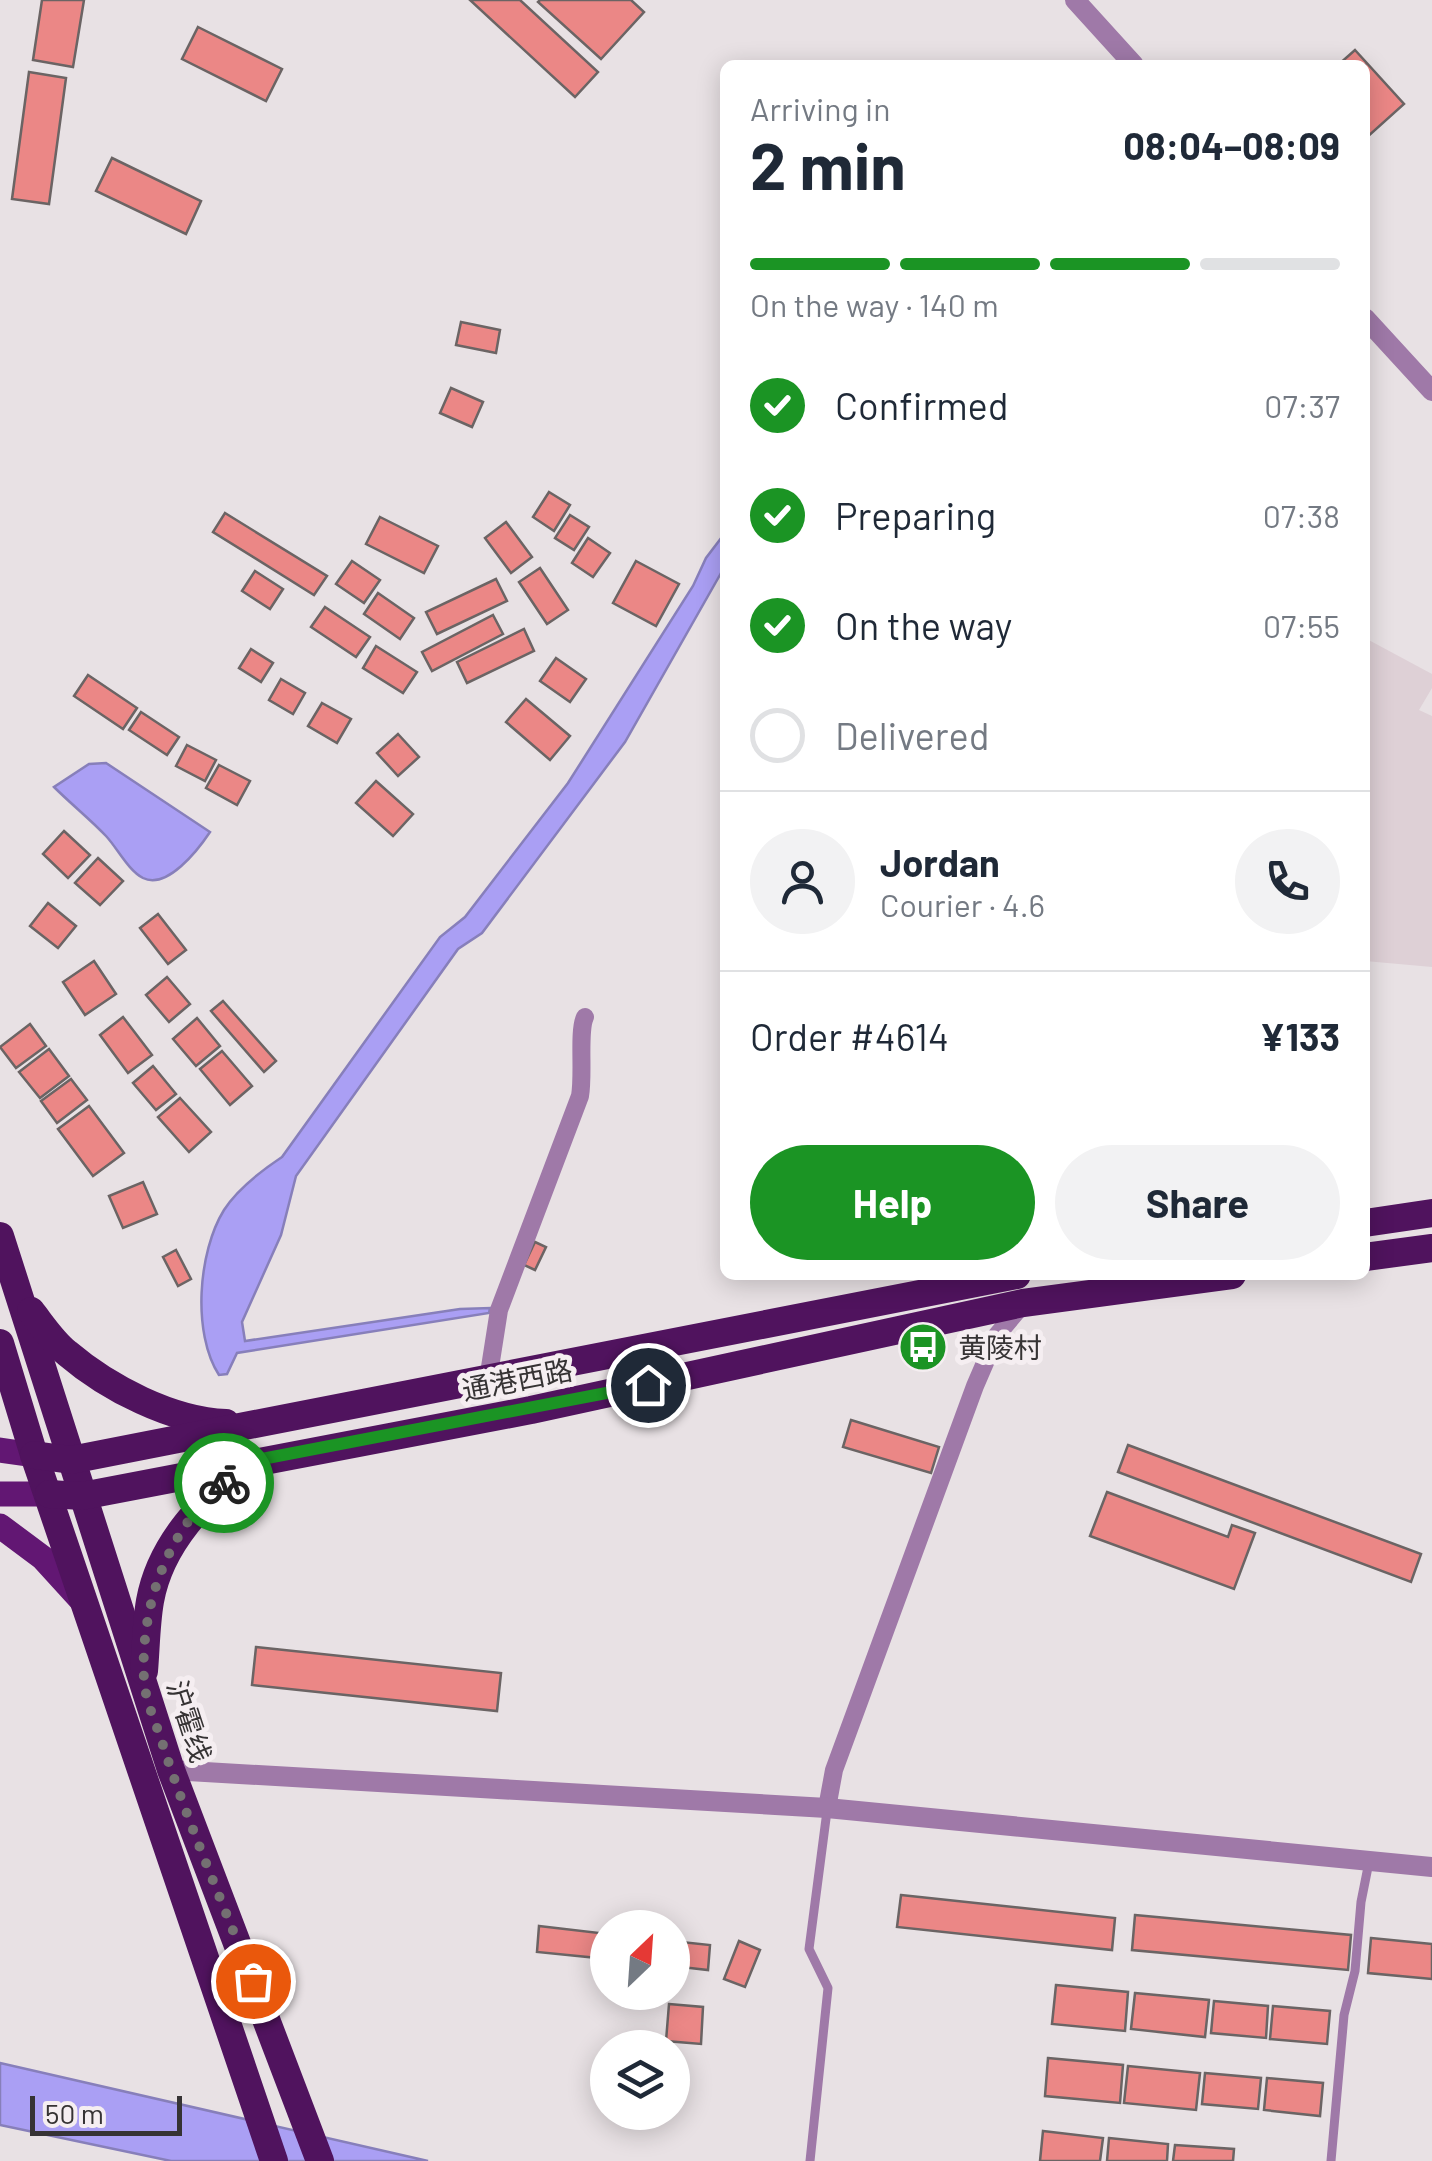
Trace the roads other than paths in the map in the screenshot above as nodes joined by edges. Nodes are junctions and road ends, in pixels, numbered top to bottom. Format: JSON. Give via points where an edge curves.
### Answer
{"nodes":[{"id":1,"x":1075,"y":0,"type":"edge"},
{"id":2,"x":1129,"y":60,"type":"edge"},
{"id":3,"x":1370,"y":323,"type":"edge"},
{"id":4,"x":1429,"y":381,"type":"edge"},
{"id":5,"x":585,"y":1017,"type":"dead end"},
{"id":6,"x":1432,"y":1213,"type":"edge"},
{"id":7,"x":1370,"y":1222,"type":"edge"},
{"id":8,"x":0,"y":1236,"type":"edge"},
{"id":9,"x":1432,"y":1248,"type":"edge"},
{"id":10,"x":1370,"y":1256,"type":"edge"},
{"id":11,"x":993,"y":1280,"type":"edge"},
{"id":12,"x":1196,"y":1280,"type":"edge"},
{"id":13,"x":22,"y":1300,"type":"junction"},
{"id":14,"x":1023,"y":1304,"type":"junction"},
{"id":15,"x":0,"y":1343,"type":"edge"},
{"id":16,"x":488,"y":1380,"type":"junction"},
{"id":17,"x":258,"y":1424,"type":"junction"},
{"id":18,"x":0,"y":1450,"type":"edge"},
{"id":19,"x":34,"y":1455,"type":"junction"},
{"id":20,"x":262,"y":1459,"type":"junction"},
{"id":21,"x":71,"y":1460,"type":"junction"},
{"id":22,"x":0,"y":1494,"type":"edge"},
{"id":23,"x":49,"y":1494,"type":"junction"},
{"id":24,"x":82,"y":1496,"type":"junction"},
{"id":25,"x":0,"y":1526,"type":"edge"},
{"id":26,"x":89,"y":1609,"type":"junction"},
{"id":27,"x":144,"y":1683,"type":"junction"},
{"id":28,"x":171,"y":1770,"type":"junction"},
{"id":29,"x":827,"y":1808,"type":"junction"},
{"id":30,"x":1370,"y":1861,"type":"junction"},
{"id":31,"x":1432,"y":1868,"type":"edge"},
{"id":32,"x":274,"y":2161,"type":"edge"},
{"id":33,"x":320,"y":2161,"type":"edge"},
{"id":34,"x":810,"y":2161,"type":"edge"},
{"id":35,"x":1332,"y":2161,"type":"edge"}],
"edges":[{"from":1,"to":2,"type":"street"},
{"from":3,"to":4,"type":"street"},
{"from":5,"to":16,"type":"street","via":[[579,1029],[585,1068],[580,1096],[499,1310]]},
{"from":6,"to":7,"type":"highway"},
{"from":8,"to":13,"type":"highway","name":"沪霍线"},
{"from":9,"to":10,"type":"highway"},
{"from":11,"to":16,"type":"highway","name":"通港西路"},
{"from":12,"to":14,"type":"highway","name":"通港西路"},
{"from":13,"to":17,"type":"highway","via":[[63,1350],[115,1385],[189,1416]]},
{"from":13,"to":21,"type":"highway","name":"沪霍线"},
{"from":14,"to":20,"type":"highway","name":"通港西路","via":[[531,1410]]},
{"from":14,"to":29,"type":"street","via":[[997,1334],[975,1386],[834,1770]]},
{"from":15,"to":19,"type":"highway"},
{"from":16,"to":17,"type":"highway","name":"通港西路"},
{"from":17,"to":21,"type":"highway","name":"通港西路"},
{"from":18,"to":19,"type":"main road"},
{"from":19,"to":21,"type":"highway","name":"通港西路"},
{"from":19,"to":23,"type":"highway"},
{"from":20,"to":24,"type":"highway","name":"通港西路"},
{"from":20,"to":27,"type":"highway","via":[[221,1485],[178,1537],[150,1599]]},
{"from":21,"to":24,"type":"highway","name":"沪霍线"},
{"from":22,"to":23,"type":"main road"},
{"from":23,"to":24,"type":"highway","name":"通港西路"},
{"from":23,"to":26,"type":"highway"},
{"from":24,"to":27,"type":"highway","name":"沪霍线"},
{"from":25,"to":26,"type":"main road","via":[[43,1558]]},
{"from":26,"to":32,"type":"highway"},
{"from":27,"to":28,"type":"highway","name":"沪霍线"},
{"from":28,"to":29,"type":"street"},
{"from":28,"to":33,"type":"highway","name":"沪霍线"},
{"from":29,"to":30,"type":"street"},
{"from":29,"to":34,"type":"lane","via":[[809,1949],[828,1988]]},
{"from":30,"to":31,"type":"street"},
{"from":30,"to":35,"type":"lane","via":[[1344,2015]]}]}
